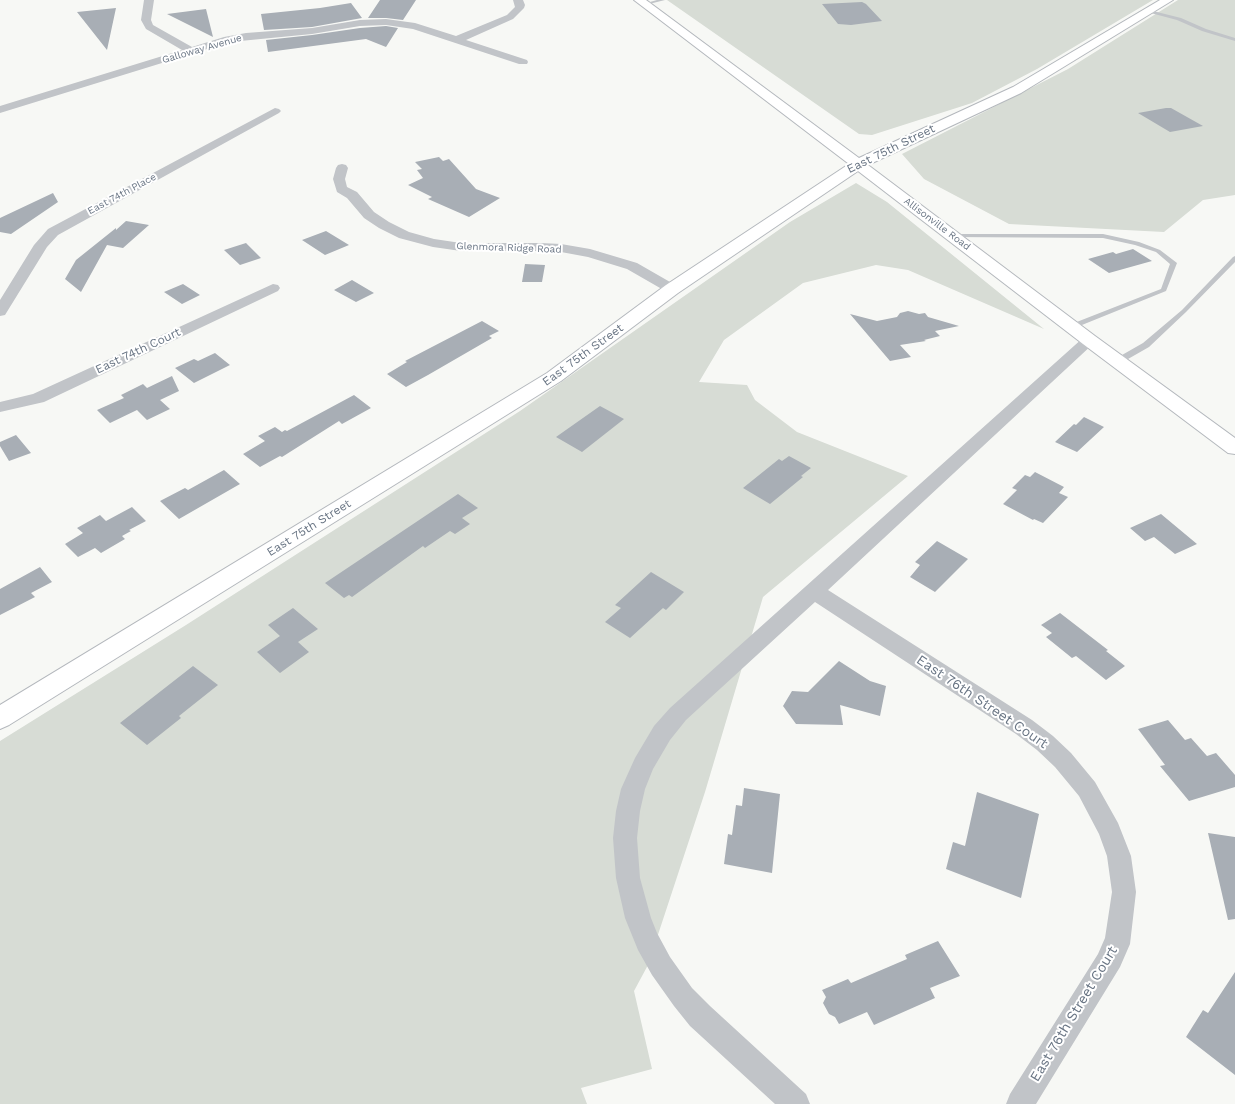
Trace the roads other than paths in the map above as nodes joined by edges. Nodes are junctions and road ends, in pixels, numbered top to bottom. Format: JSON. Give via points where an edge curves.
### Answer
{"nodes":[{"id":1,"x":149,"y":0,"type":"edge"},
{"id":2,"x":518,"y":0,"type":"edge"},
{"id":3,"x":663,"y":0,"type":"edge"},
{"id":4,"x":1168,"y":0,"type":"edge"},
{"id":5,"x":642,"y":2,"type":"edge"},
{"id":6,"x":1149,"y":11,"type":"junction"},
{"id":7,"x":456,"y":40,"type":"junction"},
{"id":8,"x":1235,"y":40,"type":"edge"},
{"id":9,"x":192,"y":50,"type":"junction"},
{"id":10,"x":523,"y":62,"type":"dead end"},
{"id":11,"x":0,"y":98,"type":"edge"},
{"id":12,"x":12,"y":106,"type":"junction"},
{"id":13,"x":0,"y":110,"type":"edge"},
{"id":14,"x":275,"y":111,"type":"dead end"},
{"id":15,"x":858,"y":164,"type":"junction"},
{"id":16,"x":342,"y":168,"type":"dead end"},
{"id":17,"x":952,"y":236,"type":"junction"},
{"id":18,"x":1235,"y":258,"type":"edge"},
{"id":19,"x":273,"y":288,"type":"dead end"},
{"id":20,"x":672,"y":290,"type":"junction"},
{"id":21,"x":0,"y":312,"type":"edge"},
{"id":22,"x":1072,"y":327,"type":"junction"},
{"id":23,"x":1089,"y":340,"type":"junction"},
{"id":24,"x":1118,"y":361,"type":"junction"},
{"id":25,"x":0,"y":407,"type":"edge"},
{"id":26,"x":1235,"y":448,"type":"edge"},
{"id":27,"x":814,"y":592,"type":"junction"},
{"id":28,"x":0,"y":718,"type":"edge"},
{"id":29,"x":796,"y":1104,"type":"edge"},
{"id":30,"x":1020,"y":1104,"type":"edge"}],
"edges":[{"from":1,"to":9,"type":"street","via":[[146,20],[149,27]]},
{"from":2,"to":7,"type":"street","via":[[519,8],[510,17]]},
{"from":3,"to":5,"type":"lane"},
{"from":4,"to":6,"type":"street","name":"East 75th Street"},
{"from":5,"to":15,"type":"street","name":"Allisonville Road"},
{"from":6,"to":8,"type":"lane"},
{"from":6,"to":15,"type":"street","name":"East 75th Street","via":[[1017,90]]},
{"from":7,"to":9,"type":"street","name":"Galloway Avenue","via":[[415,26],[370,22],[312,31],[246,36]]},
{"from":7,"to":10,"type":"street","name":"Galloway Avenue"},
{"from":9,"to":12,"type":"street","name":"Galloway Avenue"},
{"from":11,"to":12,"type":"street"},
{"from":12,"to":13,"type":"street","name":"Galloway Avenue"},
{"from":14,"to":21,"type":"street","name":"East 74th Place","via":[[53,232]]},
{"from":15,"to":17,"type":"street","name":"Allisonville Road"},
{"from":15,"to":20,"type":"street","name":"East 75th Street"},
{"from":16,"to":20,"type":"street","name":"Glenmora Ridge Road","via":[[339,179],[341,189],[352,195],[369,214],[399,233],[432,243],[461,247],[561,248],[596,254],[632,266]]},
{"from":17,"to":22,"type":"street","name":"Allisonville Road"},
{"from":17,"to":22,"type":"lane","via":[[1103,236],[1151,248],[1174,263],[1164,290]]},
{"from":18,"to":24,"type":"lane","via":[[1184,311],[1146,345]]},
{"from":19,"to":25,"type":"street","name":"East 74th Court","via":[[38,398]]},
{"from":20,"to":28,"type":"street","name":"East 75th Street","via":[[554,377]]},
{"from":22,"to":23,"type":"street","name":"Allisonville Road"},
{"from":23,"to":24,"type":"street","name":"Allisonville Road"},
{"from":23,"to":27,"type":"street"},
{"from":24,"to":26,"type":"street","name":"Allisonville Road"},
{"from":27,"to":29,"type":"street","via":[[678,714],[662,733],[643,765],[633,789],[625,838],[631,892],[642,929],[661,966],[700,1016]]},
{"from":27,"to":30,"type":"street","name":"East 76th Street Court","via":[[1045,743],[1087,789],[1110,831],[1119,856],[1124,892],[1117,944],[1112,950],[1111,958]]}]}
